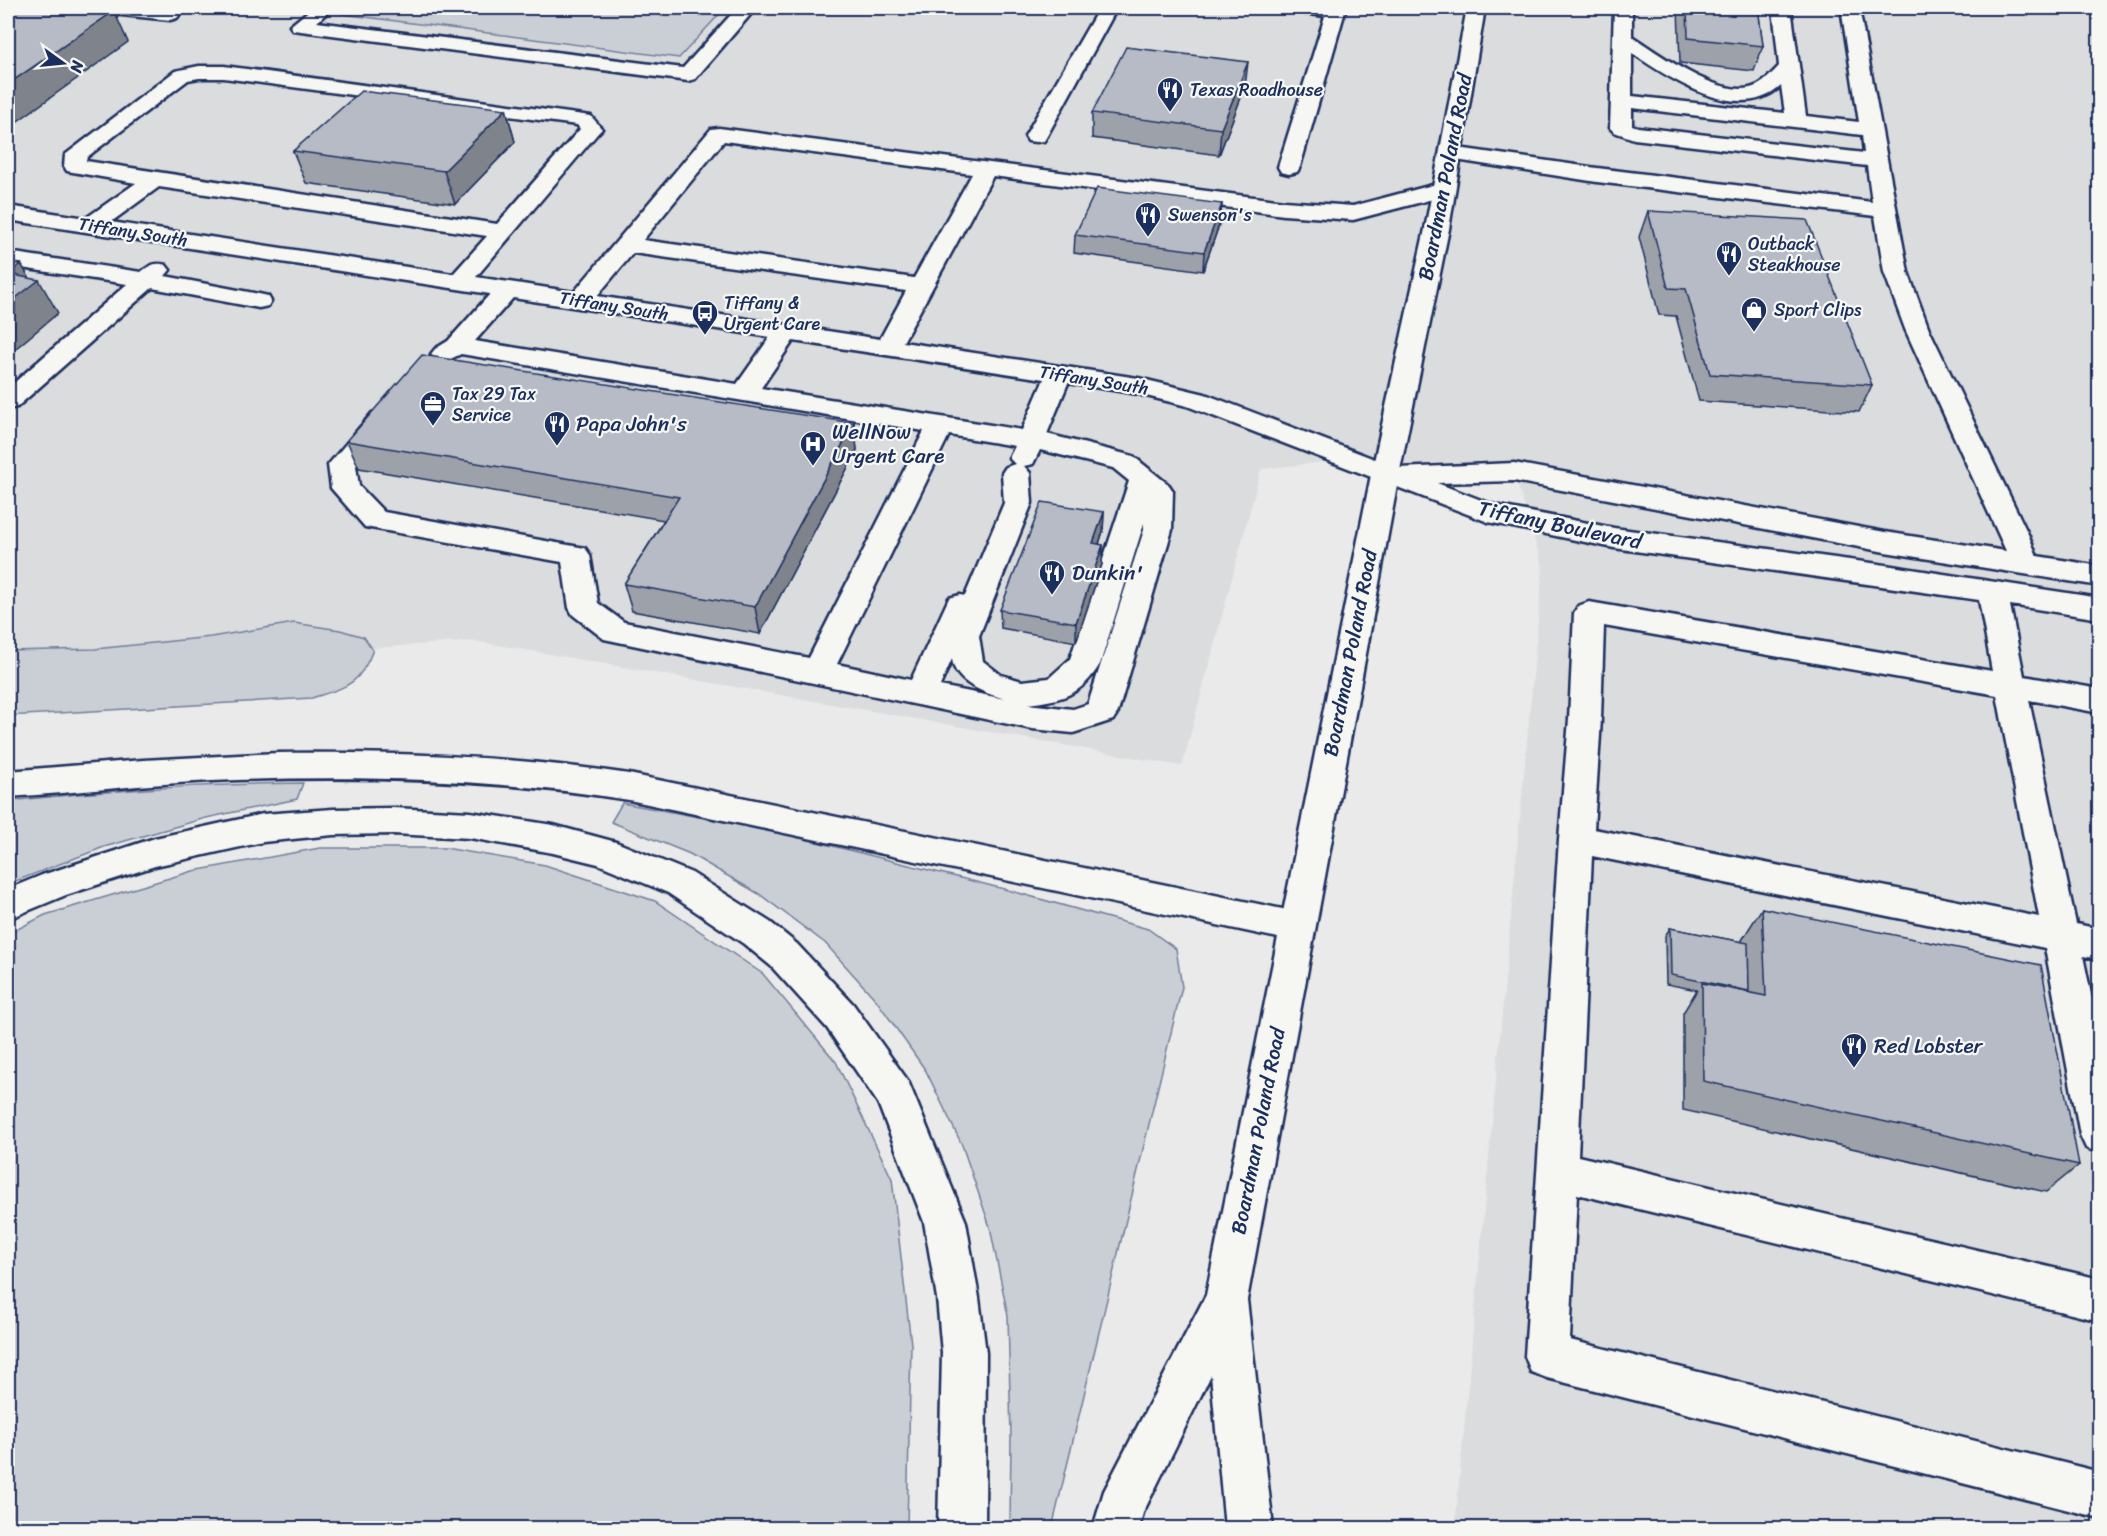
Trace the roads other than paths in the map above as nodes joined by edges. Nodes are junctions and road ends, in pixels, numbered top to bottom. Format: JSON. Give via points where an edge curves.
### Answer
{"nodes":[{"id":1,"x":112,"y":8,"type":"edge"},
{"id":2,"x":323,"y":8,"type":"edge"},
{"id":3,"x":747,"y":8,"type":"edge"},
{"id":4,"x":1108,"y":8,"type":"edge"},
{"id":5,"x":1299,"y":8,"type":"edge"},
{"id":6,"x":1359,"y":8,"type":"edge"},
{"id":7,"x":1476,"y":8,"type":"edge"},
{"id":8,"x":1623,"y":8,"type":"edge"},
{"id":9,"x":1782,"y":8,"type":"edge"},
{"id":10,"x":1850,"y":8,"type":"edge"},
{"id":11,"x":1336,"y":11,"type":"junction"},
{"id":12,"x":170,"y":14,"type":"dead end"},
{"id":13,"x":1623,"y":38,"type":"junction"},
{"id":14,"x":1790,"y":67,"type":"junction"},
{"id":15,"x":1660,"y":85,"type":"dead end"},
{"id":16,"x":1713,"y":92,"type":"junction"},
{"id":17,"x":1622,"y":101,"type":"junction"},
{"id":18,"x":1796,"y":121,"type":"junction"},
{"id":19,"x":1872,"y":130,"type":"junction"},
{"id":20,"x":1036,"y":136,"type":"dead end"},
{"id":21,"x":1450,"y":153,"type":"junction"},
{"id":22,"x":1877,"y":161,"type":"junction"},
{"id":23,"x":1289,"y":167,"type":"dead end"},
{"id":24,"x":986,"y":169,"type":"junction"},
{"id":25,"x":155,"y":180,"type":"junction"},
{"id":26,"x":1444,"y":189,"type":"junction"},
{"id":27,"x":1885,"y":210,"type":"junction"},
{"id":28,"x":8,"y":213,"type":"edge"},
{"id":29,"x":90,"y":226,"type":"junction"},
{"id":30,"x":503,"y":232,"type":"junction"},
{"id":31,"x":191,"y":241,"type":"junction"},
{"id":32,"x":627,"y":245,"type":"junction"},
{"id":33,"x":8,"y":259,"type":"edge"},
{"id":34,"x":147,"y":280,"type":"junction"},
{"id":35,"x":459,"y":282,"type":"junction"},
{"id":36,"x":921,"y":286,"type":"junction"},
{"id":37,"x":507,"y":290,"type":"junction"},
{"id":38,"x":258,"y":301,"type":"dead end"},
{"id":39,"x":580,"y":301,"type":"junction"},
{"id":40,"x":786,"y":332,"type":"junction"},
{"id":41,"x":457,"y":346,"type":"junction"},
{"id":42,"x":887,"y":348,"type":"junction"},
{"id":43,"x":423,"y":372,"type":"edge"},
{"id":44,"x":1059,"y":374,"type":"junction"},
{"id":45,"x":744,"y":393,"type":"junction"},
{"id":46,"x":401,"y":397,"type":"edge"},
{"id":47,"x":8,"y":401,"type":"edge"},
{"id":48,"x":940,"y":425,"type":"junction"},
{"id":49,"x":1030,"y":440,"type":"junction"},
{"id":50,"x":1016,"y":473,"type":"junction"},
{"id":51,"x":1385,"y":475,"type":"junction"},
{"id":52,"x":1144,"y":479,"type":"junction"},
{"id":53,"x":2025,"y":564,"type":"junction"},
{"id":54,"x":2100,"y":576,"type":"edge"},
{"id":55,"x":1992,"y":592,"type":"junction"},
{"id":56,"x":2100,"y":609,"type":"edge"},
{"id":57,"x":818,"y":671,"type":"junction"},
{"id":58,"x":2010,"y":685,"type":"junction"},
{"id":59,"x":922,"y":691,"type":"junction"},
{"id":60,"x":2100,"y":701,"type":"edge"},
{"id":61,"x":8,"y":784,"type":"edge"},
{"id":62,"x":1576,"y":839,"type":"junction"},
{"id":63,"x":8,"y":905,"type":"edge"},
{"id":64,"x":1297,"y":927,"type":"junction"},
{"id":65,"x":2060,"y":937,"type":"junction"},
{"id":66,"x":2100,"y":944,"type":"edge"},
{"id":67,"x":2100,"y":1135,"type":"edge"},
{"id":68,"x":1557,"y":1170,"type":"junction"},
{"id":69,"x":1226,"y":1300,"type":"junction"},
{"id":70,"x":2100,"y":1300,"type":"edge"},
{"id":71,"x":2100,"y":1495,"type":"edge"},
{"id":72,"x":962,"y":1528,"type":"edge"},
{"id":73,"x":1116,"y":1528,"type":"edge"},
{"id":74,"x":1249,"y":1528,"type":"edge"}],
"edges":[{"from":1,"to":12,"type":"main road"},
{"from":2,"to":3,"type":"main road","via":[[300,26],[688,75]]},
{"from":4,"to":20,"type":"main road"},
{"from":5,"to":11,"type":"main road"},
{"from":6,"to":11,"type":"main road"},
{"from":7,"to":21,"type":"main road","name":"Boardman Poland Road"},
{"from":8,"to":13,"type":"main road"},
{"from":9,"to":14,"type":"main road"},
{"from":10,"to":19,"type":"main road"},
{"from":11,"to":23,"type":"main road"},
{"from":13,"to":16,"type":"main road"},
{"from":13,"to":17,"type":"main road","via":[[1631,72]]},
{"from":14,"to":16,"type":"main road","via":[[1764,91],[1736,95]]},
{"from":14,"to":18,"type":"main road"},
{"from":15,"to":16,"type":"main road"},
{"from":17,"to":18,"type":"main road"},
{"from":17,"to":22,"type":"main road","via":[[1622,128],[1634,133]]},
{"from":18,"to":19,"type":"main road"},
{"from":19,"to":22,"type":"main road"},
{"from":21,"to":26,"type":"main road","name":"Boardman Poland Road"},
{"from":21,"to":27,"type":"main road"},
{"from":22,"to":27,"type":"main road"},
{"from":24,"to":26,"type":"main road","via":[[1353,213]]},
{"from":24,"to":32,"type":"main road","via":[[719,134]]},
{"from":24,"to":36,"type":"main road"},
{"from":25,"to":29,"type":"main road"},
{"from":25,"to":30,"type":"main road"},
{"from":25,"to":30,"type":"main road","via":[[75,166],[76,155],[182,75],[199,72],[224,72],[584,120],[591,129]]},
{"from":26,"to":51,"type":"main road","name":"Boardman Poland Road"},
{"from":27,"to":53,"type":"main road","via":[[1896,272],[1917,329]]},
{"from":28,"to":29,"type":"main road","name":"Tiffany South"},
{"from":29,"to":31,"type":"main road","name":"Tiffany South"},
{"from":30,"to":35,"type":"main road"},
{"from":31,"to":34,"type":"main road"},
{"from":31,"to":35,"type":"main road","name":"Tiffany South"},
{"from":32,"to":36,"type":"main road"},
{"from":32,"to":39,"type":"main road"},
{"from":33,"to":34,"type":"main road"},
{"from":34,"to":38,"type":"main road"},
{"from":34,"to":47,"type":"main road"},
{"from":35,"to":37,"type":"main road","name":"Tiffany South"},
{"from":36,"to":42,"type":"main road"},
{"from":37,"to":39,"type":"main road","name":"Tiffany South"},
{"from":37,"to":41,"type":"main road"},
{"from":39,"to":40,"type":"main road","name":"Tiffany South"},
{"from":40,"to":42,"type":"main road","name":"Tiffany South"},
{"from":40,"to":45,"type":"main road"},
{"from":41,"to":43,"type":"main road"},
{"from":41,"to":45,"type":"main road"},
{"from":42,"to":44,"type":"main road","name":"Tiffany South"},
{"from":44,"to":49,"type":"main road"},
{"from":44,"to":51,"type":"main road","name":"Tiffany South","via":[[1196,400]]},
{"from":45,"to":48,"type":"main road"},
{"from":46,"to":57,"type":"main road","via":[[342,465],[345,488],[375,520],[575,555],[584,608],[615,631]]},
{"from":48,"to":49,"type":"main road"},
{"from":48,"to":57,"type":"main road"},
{"from":49,"to":50,"type":"main road"},
{"from":49,"to":52,"type":"main road","via":[[1123,462]]},
{"from":50,"to":52,"type":"main road","via":[[1018,502],[964,636],[968,666],[990,683],[1022,693],[1057,689],[1084,664]]},
{"from":50,"to":59,"type":"main road"},
{"from":51,"to":53,"type":"main road","name":"Tiffany Boulevard","via":[[1514,472],[1885,542]]},
{"from":51,"to":55,"type":"main road","name":"Tiffany Boulevard","via":[[1488,513],[1614,538]]},
{"from":51,"to":64,"type":"main road","name":"Boardman Poland Road"},
{"from":52,"to":59,"type":"main road","via":[[1159,491],[1158,530],[1102,712],[1072,721],[1032,717]]},
{"from":53,"to":54,"type":"main road","name":"Tiffany Boulevard"},
{"from":55,"to":56,"type":"main road","name":"Tiffany Boulevard"},
{"from":55,"to":58,"type":"main road"},
{"from":57,"to":59,"type":"main road"},
{"from":58,"to":60,"type":"main road"},
{"from":58,"to":62,"type":"main road","via":[[1589,613]]},
{"from":58,"to":65,"type":"main road"},
{"from":61,"to":64,"type":"main road","via":[[116,773],[276,765],[429,766],[550,775],[629,788]]},
{"from":62,"to":65,"type":"main road"},
{"from":62,"to":68,"type":"main road"},
{"from":63,"to":72,"type":"main road","via":[[54,885],[155,852],[263,828],[393,821],[470,825],[604,852],[680,883],[757,933],[784,955],[840,1016],[894,1093],[945,1222],[964,1353]]},
{"from":64,"to":69,"type":"main road","name":"Boardman Poland Road"},
{"from":65,"to":66,"type":"main road"},
{"from":65,"to":67,"type":"main road"},
{"from":68,"to":70,"type":"main road"},
{"from":68,"to":71,"type":"main road","via":[[1547,1356]]},
{"from":69,"to":73,"type":"main road","name":"Boardman Poland Road","via":[[1120,1508]]},
{"from":69,"to":74,"type":"main road","name":"Boardman Poland Road"}]}
